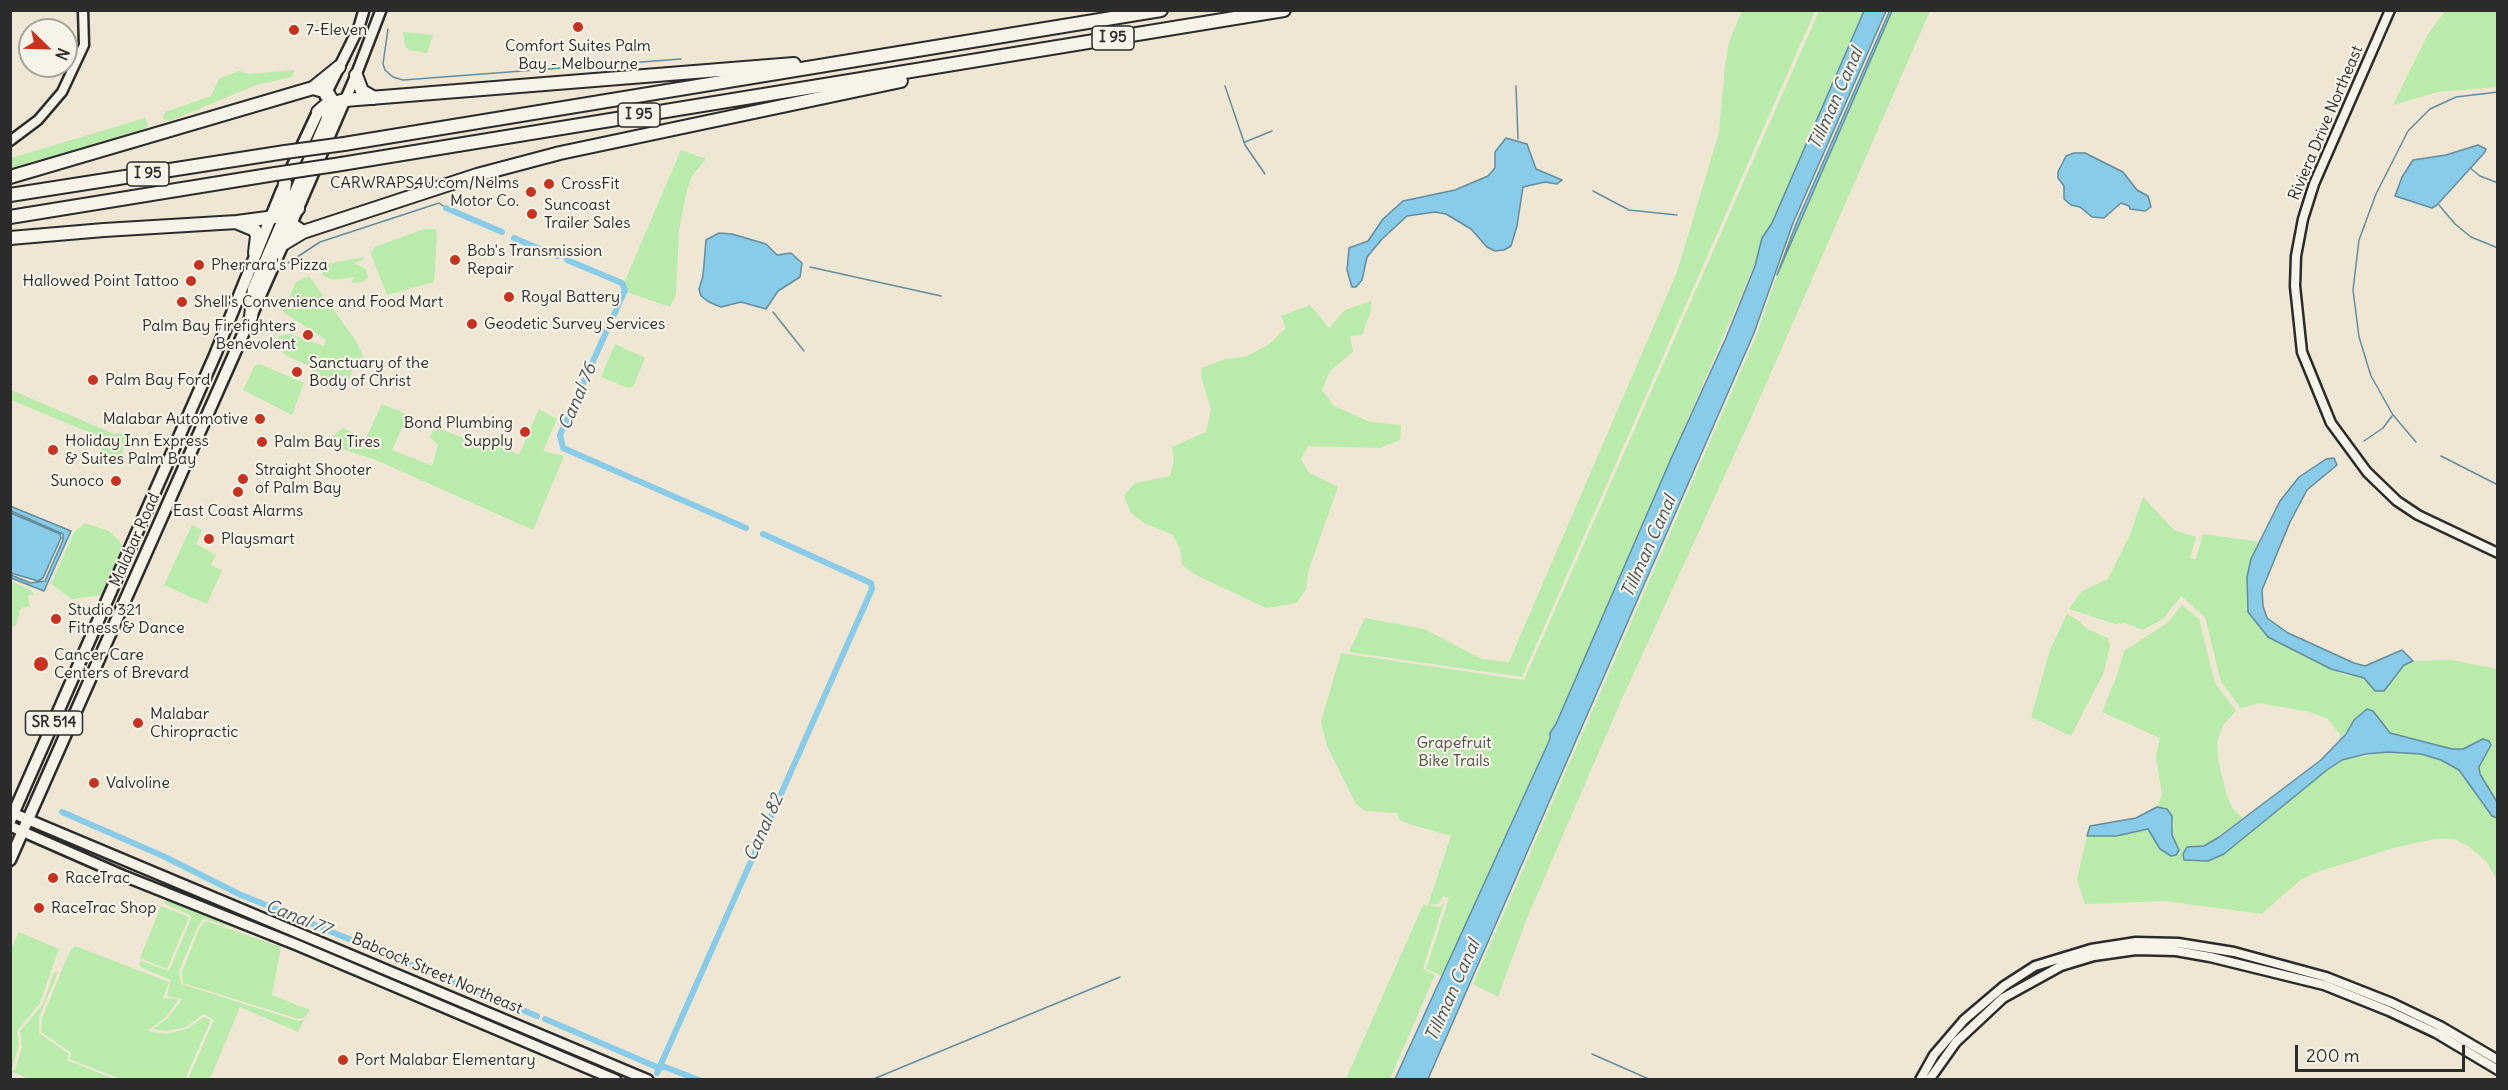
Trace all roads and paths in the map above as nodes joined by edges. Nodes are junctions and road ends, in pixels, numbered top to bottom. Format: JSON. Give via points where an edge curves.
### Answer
{"nodes":[{"id":1,"x":83,"y":10,"type":"edge"},
{"id":2,"x":364,"y":10,"type":"edge"},
{"id":3,"x":1161,"y":10,"type":"edge"},
{"id":4,"x":1284,"y":10,"type":"edge"},
{"id":5,"x":2390,"y":10,"type":"edge"},
{"id":6,"x":380,"y":11,"type":"edge"},
{"id":7,"x":840,"y":62,"type":"junction"},
{"id":8,"x":942,"y":66,"type":"junction"},
{"id":9,"x":339,"y":67,"type":"junction"},
{"id":10,"x":356,"y":75,"type":"junction"},
{"id":11,"x":313,"y":88,"type":"junction"},
{"id":12,"x":335,"y":98,"type":"junction"},
{"id":13,"x":374,"y":98,"type":"junction"},
{"id":14,"x":318,"y":112,"type":"joint"},
{"id":15,"x":10,"y":141,"type":"edge"},
{"id":16,"x":10,"y":177,"type":"edge"},
{"id":17,"x":285,"y":183,"type":"junction"},
{"id":18,"x":10,"y":195,"type":"edge"},
{"id":19,"x":298,"y":209,"type":"joint"},
{"id":20,"x":10,"y":217,"type":"edge"},
{"id":21,"x":270,"y":218,"type":"junction"},
{"id":22,"x":288,"y":220,"type":"junction"},
{"id":23,"x":237,"y":222,"type":"junction"},
{"id":24,"x":303,"y":232,"type":"junction"},
{"id":25,"x":10,"y":238,"type":"edge"},
{"id":26,"x":283,"y":244,"type":"junction"},
{"id":27,"x":255,"y":253,"type":"junction"},
{"id":28,"x":251,"y":317,"type":"junction"},
{"id":29,"x":215,"y":355,"type":"junction"},
{"id":30,"x":220,"y":383,"type":"junction"},
{"id":31,"x":2498,"y":553,"type":"edge"},
{"id":32,"x":95,"y":630,"type":"junction"},
{"id":33,"x":99,"y":658,"type":"junction"},
{"id":34,"x":12,"y":816,"type":"edge"},
{"id":35,"x":29,"y":820,"type":"junction"},
{"id":36,"x":10,"y":826,"type":"edge"},
{"id":37,"x":24,"y":832,"type":"junction"},
{"id":38,"x":10,"y":860,"type":"edge"},
{"id":39,"x":225,"y":903,"type":"junction"},
{"id":40,"x":205,"y":908,"type":"junction"},
{"id":41,"x":2498,"y":1060,"type":"edge"},
{"id":42,"x":2498,"y":1070,"type":"edge"},
{"id":43,"x":616,"y":1080,"type":"edge"},
{"id":44,"x":648,"y":1080,"type":"edge"},
{"id":45,"x":1920,"y":1080,"type":"edge"},
{"id":46,"x":1929,"y":1080,"type":"edge"}],
"edges":[{"from":1,"to":15,"type":"street","via":[[84,45],[62,92],[38,120]]},
{"from":2,"to":9,"type":"main road"},
{"from":3,"to":7,"type":"highway","number":"I 95"},
{"from":4,"to":8,"type":"highway","number":"I 95"},
{"from":5,"to":31,"type":"street","name":"Riviera Drive Northeast","via":[[2314,184],[2303,219],[2295,286],[2302,352],[2331,423],[2367,472],[2418,515]]},
{"from":6,"to":10,"type":"main road"},
{"from":7,"to":13,"type":"highway"},
{"from":7,"to":18,"type":"highway","number":"I 95","bridge":true},
{"from":8,"to":20,"type":"highway","number":"I 95","bridge":true},
{"from":8,"to":24,"type":"highway","via":[[904,80],[560,153],[457,181]]},
{"from":9,"to":11,"type":"highway"},
{"from":9,"to":12,"type":"main road"},
{"from":10,"to":12,"type":"main road"},
{"from":10,"to":13,"type":"highway","via":[[362,91]]},
{"from":11,"to":12,"type":"highway"},
{"from":11,"to":16,"type":"highway"},
{"from":12,"to":13,"type":"highway"},
{"from":12,"to":14,"type":"highway"},
{"from":12,"to":19,"type":"main road"},
{"from":12,"to":22,"type":"highway"},
{"from":14,"to":17,"type":"main road","name":"Malabar Road","number":"SR 514"},
{"from":17,"to":21,"type":"main road","name":"Malabar Road","number":"SR 514"},
{"from":17,"to":22,"type":"highway","via":[[282,204]]},
{"from":19,"to":22,"type":"highway"},
{"from":21,"to":22,"type":"highway"},
{"from":21,"to":23,"type":"highway"},
{"from":21,"to":27,"type":"main road","name":"Malabar Road","number":"SR 514"},
{"from":22,"to":24,"type":"highway"},
{"from":22,"to":26,"type":"main road","name":"Malabar Road","number":"SR 514"},
{"from":22,"to":28,"type":"highway","via":[[254,289]]},
{"from":23,"to":25,"type":"highway"},
{"from":23,"to":27,"type":"highway","via":[[255,230]]},
{"from":24,"to":26,"type":"highway"},
{"from":26,"to":28,"type":"main road","name":"Malabar Road","number":"SR 514"},
{"from":27,"to":29,"type":"main road","name":"Malabar Road","number":"SR 514"},
{"from":28,"to":30,"type":"main road","name":"Malabar Road","number":"SR 514"},
{"from":29,"to":30,"type":"main road"},
{"from":29,"to":32,"type":"main road","name":"Malabar Road","number":"SR 514"},
{"from":30,"to":33,"type":"main road","name":"Malabar Road","number":"SR 514"},
{"from":32,"to":33,"type":"main road"},
{"from":32,"to":34,"type":"main road","name":"Malabar Road","number":"SR 514"},
{"from":33,"to":35,"type":"main road","name":"Malabar Road","number":"SR 514"},
{"from":34,"to":35,"type":"main road","name":"Babcock Street Northeast"},
{"from":35,"to":37,"type":"main road","name":"Malabar Road","number":"SR 514"},
{"from":35,"to":39,"type":"main road","name":"Babcock Street Northeast"},
{"from":36,"to":37,"type":"main road","name":"Babcock Street Northeast"},
{"from":37,"to":38,"type":"main road","name":"Malabar Road","number":"SR 514"},
{"from":37,"to":40,"type":"main road","name":"Babcock Street Northeast"},
{"from":39,"to":40,"type":"main road","via":[[207,904]]},
{"from":39,"to":44,"type":"main road","name":"Babcock Street Northeast"},
{"from":40,"to":43,"type":"main road","name":"Babcock Street Northeast"},
{"from":41,"to":45,"type":"street","via":[[2411,1012],[2326,977],[2223,950],[2136,942],[2091,949],[2035,966],[1964,1020],[1934,1055]]},
{"from":42,"to":46,"type":"street","via":[[2436,1033],[2324,985],[2210,957],[2136,950],[2061,966],[2003,998],[1963,1034]]}]}
